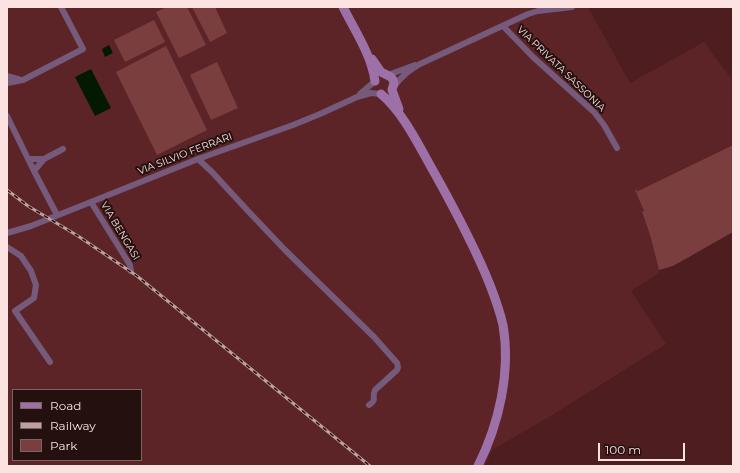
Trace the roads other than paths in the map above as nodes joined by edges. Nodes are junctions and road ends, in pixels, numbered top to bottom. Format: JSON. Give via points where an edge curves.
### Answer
{"nodes":[{"id":1,"x":61,"y":7,"type":"edge"},
{"id":2,"x":343,"y":7,"type":"edge"},
{"id":3,"x":524,"y":7,"type":"edge"},
{"id":4,"x":572,"y":7,"type":"edge"},
{"id":5,"x":528,"y":14,"type":"junction"},
{"id":6,"x":503,"y":26,"type":"junction"},
{"id":7,"x":366,"y":52,"type":"junction"},
{"id":8,"x":420,"y":64,"type":"junction"},
{"id":9,"x":386,"y":75,"type":"junction"},
{"id":10,"x":7,"y":76,"type":"edge"},
{"id":11,"x":23,"y":80,"type":"junction"},
{"id":12,"x":374,"y":82,"type":"junction"},
{"id":13,"x":7,"y":83,"type":"edge"},
{"id":14,"x":393,"y":89,"type":"junction"},
{"id":15,"x":381,"y":94,"type":"junction"},
{"id":16,"x":357,"y":97,"type":"junction"},
{"id":17,"x":7,"y":116,"type":"edge"},
{"id":18,"x":403,"y":118,"type":"junction"},
{"id":19,"x":616,"y":148,"type":"dead end"},
{"id":20,"x":63,"y":149,"type":"dead end"},
{"id":21,"x":28,"y":159,"type":"junction"},
{"id":22,"x":44,"y":159,"type":"junction"},
{"id":23,"x":198,"y":159,"type":"junction"},
{"id":24,"x":34,"y":171,"type":"junction"},
{"id":25,"x":91,"y":202,"type":"junction"},
{"id":26,"x":57,"y":215,"type":"junction"},
{"id":27,"x":7,"y":233,"type":"edge"},
{"id":28,"x":7,"y":247,"type":"edge"},
{"id":29,"x":131,"y":271,"type":"dead end"},
{"id":30,"x":50,"y":362,"type":"dead end"},
{"id":31,"x":369,"y":405,"type":"dead end"},
{"id":32,"x":478,"y":466,"type":"edge"}],
"edges":[{"from":1,"to":11,"type":"street","via":[[82,49]]},
{"from":2,"to":7,"type":"main road"},
{"from":3,"to":5,"type":"street"},
{"from":4,"to":5,"type":"street"},
{"from":5,"to":6,"type":"street"},
{"from":6,"to":8,"type":"street"},
{"from":6,"to":19,"type":"street","name":"VIA PRIVATA SASSONIA","via":[[594,112]]},
{"from":7,"to":9,"type":"main road","via":[[378,69]]},
{"from":7,"to":12,"type":"main road"},
{"from":8,"to":9,"type":"street"},
{"from":8,"to":14,"type":"street","via":[[404,75]]},
{"from":9,"to":12,"type":"main road","via":[[378,76]]},
{"from":9,"to":14,"type":"main road","via":[[393,80]]},
{"from":10,"to":11,"type":"street"},
{"from":11,"to":13,"type":"street"},
{"from":12,"to":15,"type":"main road","via":[[375,88]]},
{"from":12,"to":16,"type":"street","name":"VIA SILVIO FERRARI"},
{"from":14,"to":15,"type":"main road","via":[[388,94]]},
{"from":14,"to":18,"type":"main road"},
{"from":15,"to":16,"type":"street","name":"VIA SILVIO FERRARI","via":[[370,93]]},
{"from":15,"to":18,"type":"main road"},
{"from":16,"to":23,"type":"street","name":"VIA SILVIO FERRARI","via":[[293,125]]},
{"from":17,"to":21,"type":"street"},
{"from":18,"to":32,"type":"main road","via":[[456,212],[484,270],[502,324],[506,355],[499,408],[492,437]]},
{"from":20,"to":22,"type":"street"},
{"from":21,"to":22,"type":"street"},
{"from":21,"to":24,"type":"street"},
{"from":22,"to":24,"type":"street"},
{"from":23,"to":25,"type":"street","name":"VIA SILVIO FERRARI"},
{"from":23,"to":31,"type":"street","via":[[397,363],[397,370],[375,390],[373,402]]},
{"from":24,"to":26,"type":"street"},
{"from":25,"to":26,"type":"street","name":"VIA SILVIO FERRARI"},
{"from":25,"to":29,"type":"street","name":"VIA BENGASI","via":[[130,265]]},
{"from":26,"to":27,"type":"street","name":"VIA SILVIO FERRARI"},
{"from":28,"to":30,"type":"street","via":[[21,256],[36,285],[34,298],[15,311]]}]}
